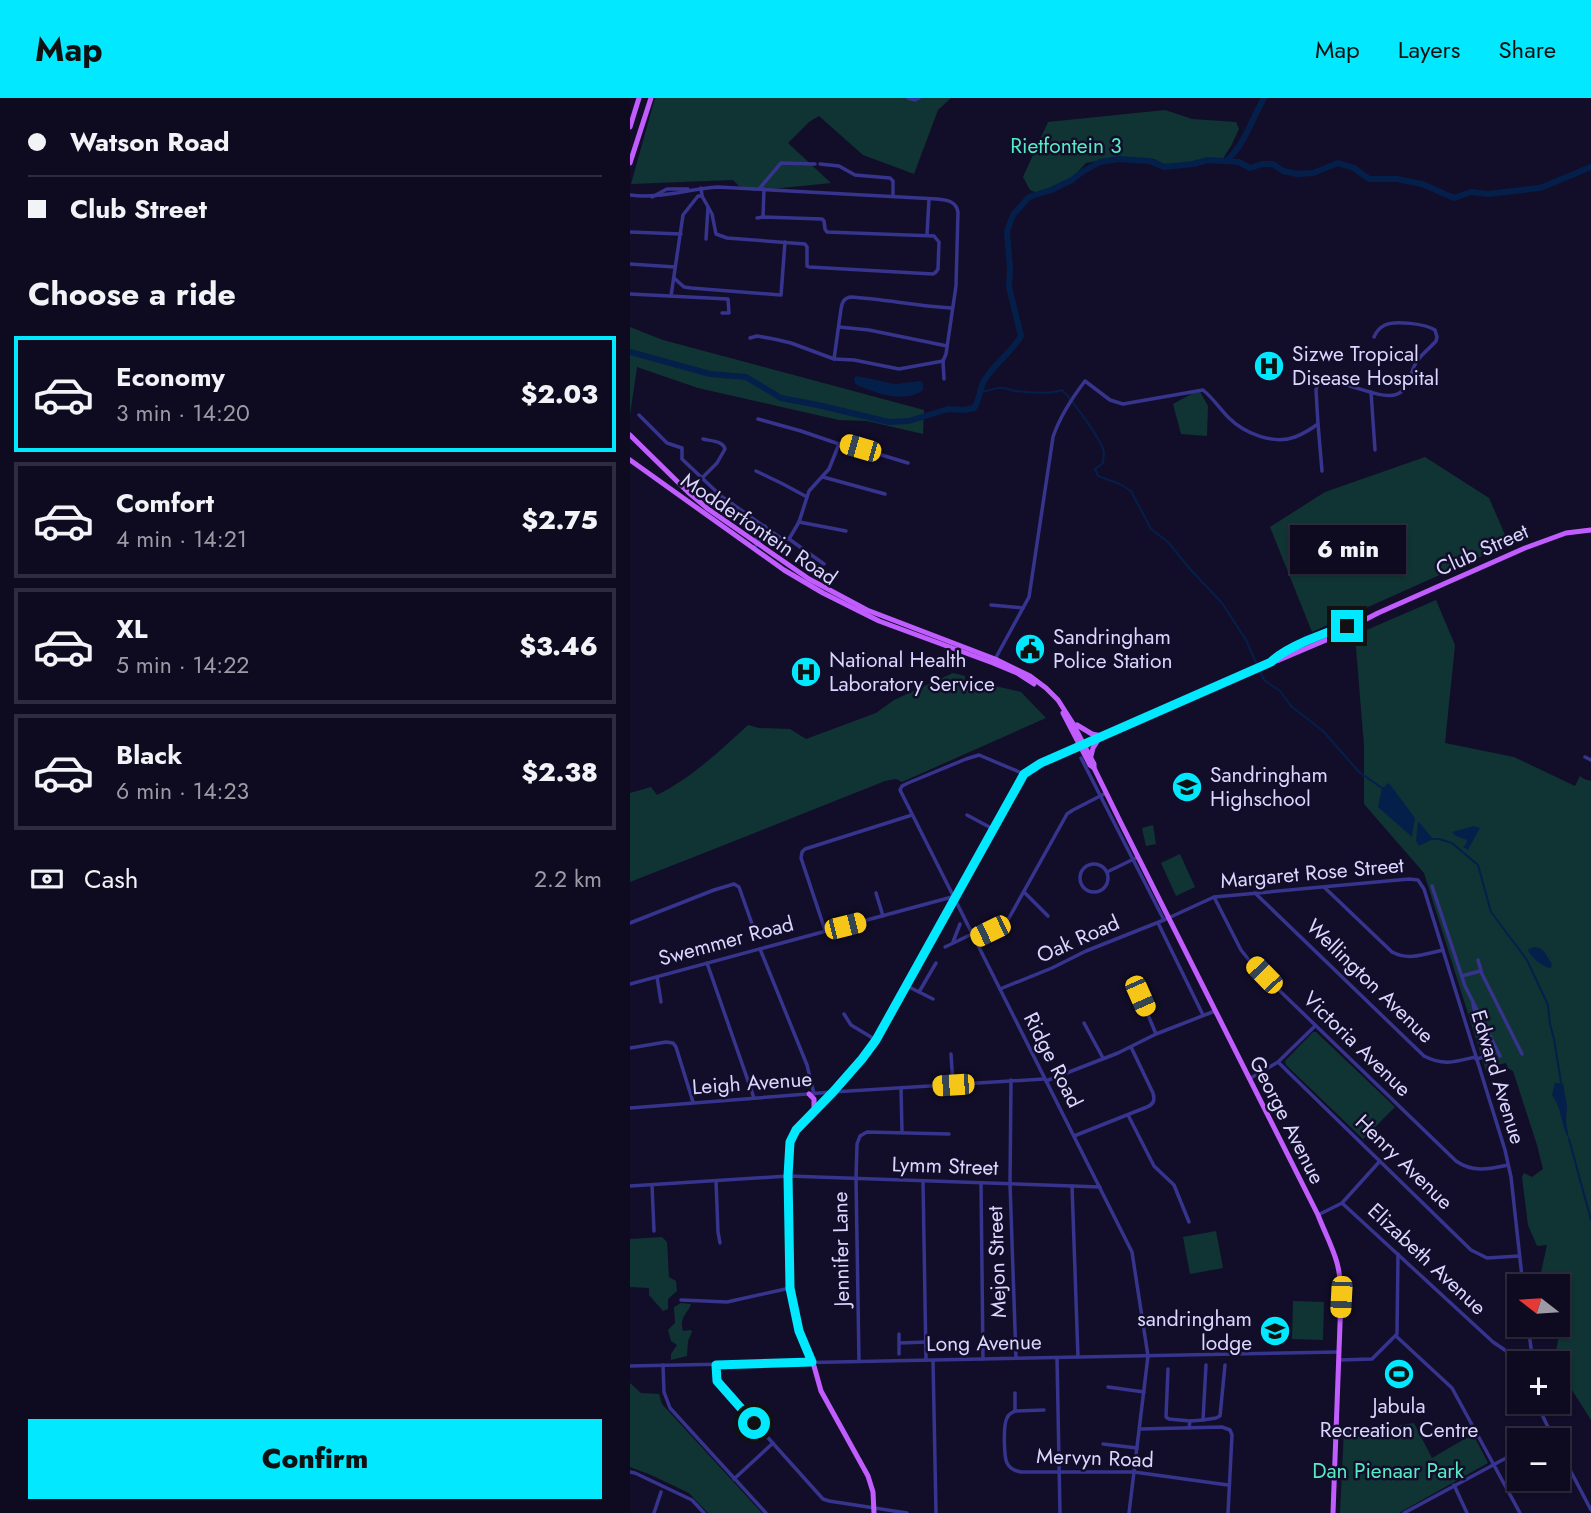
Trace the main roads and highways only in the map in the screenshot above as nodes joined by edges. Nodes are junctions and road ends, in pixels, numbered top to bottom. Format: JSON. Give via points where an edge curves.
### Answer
{"nodes":[{"id":1,"x":639,"y":98,"type":"edge"},
{"id":2,"x":651,"y":98,"type":"edge"},
{"id":3,"x":630,"y":127,"type":"edge"},
{"id":4,"x":630,"y":163,"type":"edge"},
{"id":5,"x":630,"y":435,"type":"edge"},
{"id":6,"x":630,"y":460,"type":"edge"},
{"id":7,"x":1591,"y":530,"type":"edge"},
{"id":8,"x":755,"y":545,"type":"junction"},
{"id":9,"x":994,"y":661,"type":"junction"},
{"id":10,"x":1072,"y":722,"type":"junction"},
{"id":11,"x":1101,"y":736,"type":"junction"},
{"id":12,"x":1082,"y":744,"type":"junction"},
{"id":13,"x":1091,"y":757,"type":"junction"},
{"id":14,"x":1094,"y":768,"type":"junction"},
{"id":15,"x":811,"y":1094,"type":"road end"},
{"id":16,"x":814,"y":1111,"type":"junction"},
{"id":17,"x":874,"y":1511,"type":"edge"},
{"id":18,"x":1333,"y":1513,"type":"edge"}],
"edges":[{"from":1,"to":3,"type":"main road"},
{"from":2,"to":4,"type":"main road"},
{"from":5,"to":8,"type":"main road","name":"Modderfontein Road","via":[[688,492]]},
{"from":6,"to":8,"type":"main road","name":"Modderfontein Road"},
{"from":7,"to":11,"type":"main road","name":"Club Street","via":[[1551,537]]},
{"from":8,"to":9,"type":"main road","name":"Modderfontein Road","via":[[867,610]]},
{"from":9,"to":10,"type":"main road","name":"Modderfontein Road","via":[[1019,670],[1046,688]]},
{"from":9,"to":12,"type":"main road","name":"Modderfontein Road","via":[[1044,691]]},
{"from":10,"to":11,"type":"main road"},
{"from":10,"to":12,"type":"main road","name":"Modderfontein Road"},
{"from":11,"to":12,"type":"main road","name":"Club Street"},
{"from":11,"to":13,"type":"main road"},
{"from":12,"to":13,"type":"main road","name":"George Avenue"},
{"from":12,"to":14,"type":"main road","name":"George Avenue"},
{"from":12,"to":16,"type":"main road","via":[[1024,774],[876,1040]]},
{"from":13,"to":14,"type":"main road","name":"George Avenue"},
{"from":14,"to":18,"type":"main road","name":"George Avenue","via":[[1103,795],[1335,1254],[1340,1275]]},
{"from":15,"to":16,"type":"main road"},
{"from":16,"to":17,"type":"main road","via":[[796,1130],[789,1148],[790,1288],[799,1331],[821,1391],[868,1475]]}]}
